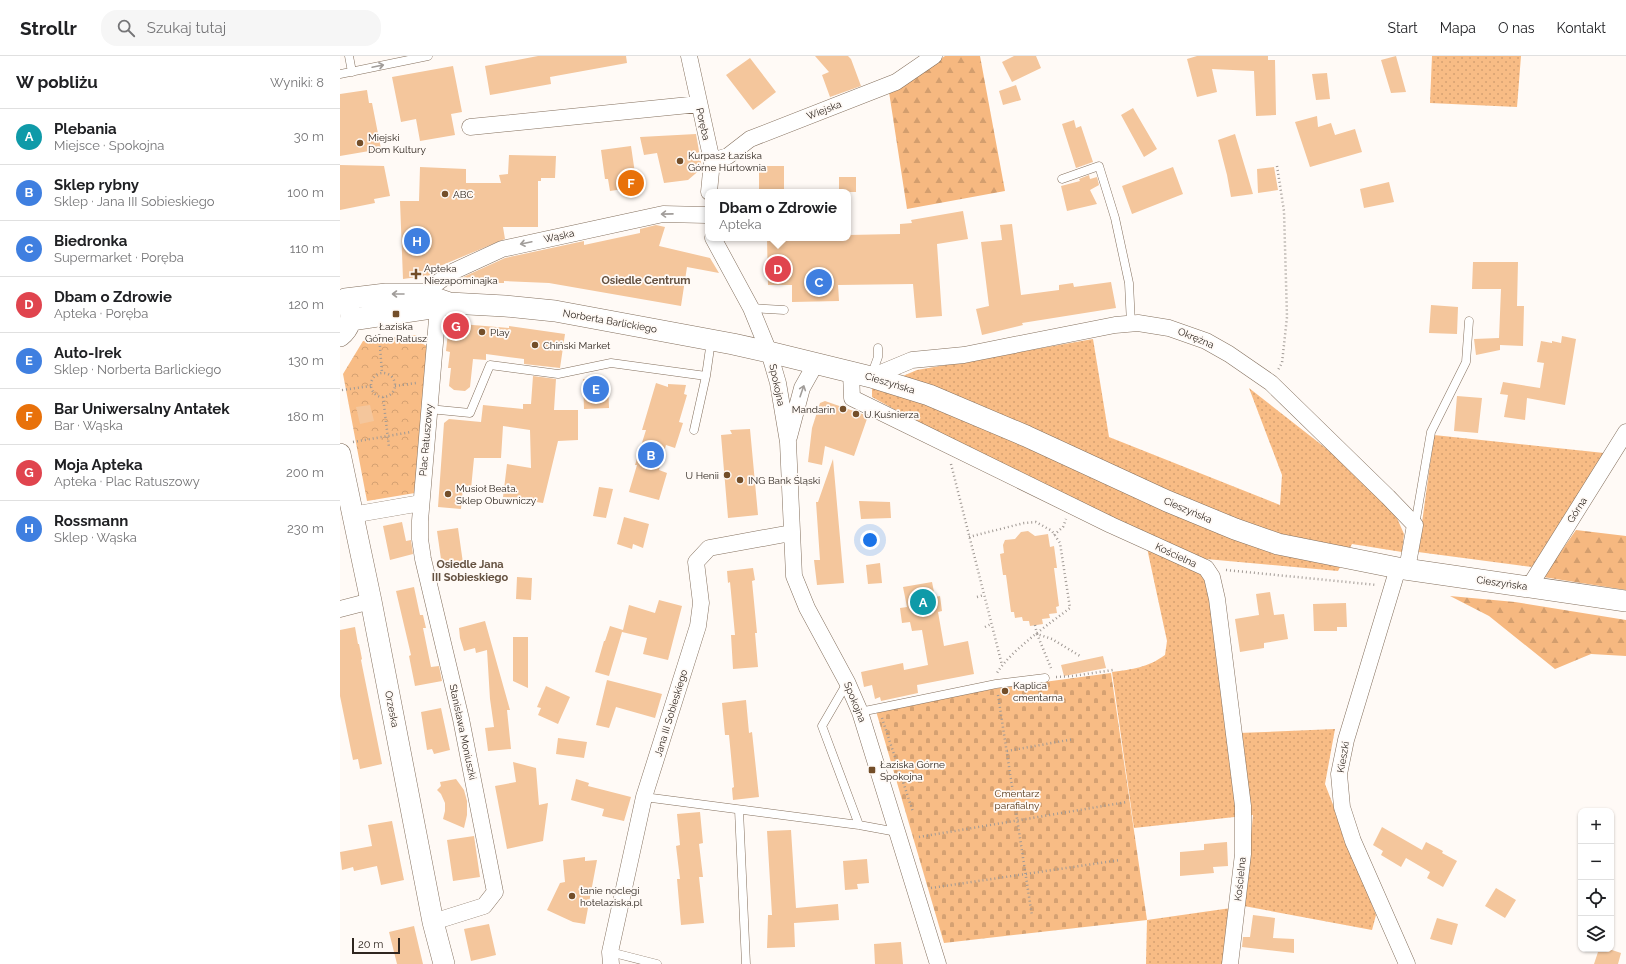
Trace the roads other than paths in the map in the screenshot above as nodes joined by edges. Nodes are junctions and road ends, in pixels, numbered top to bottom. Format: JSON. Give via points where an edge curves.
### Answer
{"nodes":[{"id":1,"x":349,"y":56,"type":"edge"},
{"id":2,"x":428,"y":56,"type":"edge"},
{"id":3,"x":689,"y":56,"type":"edge"},
{"id":4,"x":934,"y":56,"type":"edge"},
{"id":5,"x":352,"y":72,"type":"junction"},
{"id":6,"x":340,"y":74,"type":"edge"},
{"id":7,"x":699,"y":104,"type":"junction"},
{"id":8,"x":470,"y":127,"type":"dead end"},
{"id":9,"x":712,"y":161,"type":"junction"},
{"id":10,"x":1062,"y":179,"type":"dead end"},
{"id":11,"x":709,"y":189,"type":"edge"},
{"id":12,"x":705,"y":212,"type":"edge"},
{"id":13,"x":715,"y":241,"type":"edge"},
{"id":14,"x":342,"y":298,"type":"edge"},
{"id":15,"x":437,"y":301,"type":"junction"},
{"id":16,"x":751,"y":308,"type":"junction"},
{"id":17,"x":784,"y":310,"type":"dead end"},
{"id":18,"x":1470,"y":321,"type":"dead end"},
{"id":19,"x":1130,"y":324,"type":"junction"},
{"id":20,"x":345,"y":328,"type":"edge"},
{"id":21,"x":712,"y":340,"type":"junction"},
{"id":22,"x":878,"y":348,"type":"dead end"},
{"id":23,"x":769,"y":352,"type":"junction"},
{"id":24,"x":816,"y":363,"type":"junction"},
{"id":25,"x":851,"y":372,"type":"junction"},
{"id":26,"x":706,"y":376,"type":"junction"},
{"id":27,"x":871,"y":377,"type":"junction"},
{"id":28,"x":429,"y":409,"type":"junction"},
{"id":29,"x":694,"y":430,"type":"dead end"},
{"id":30,"x":1626,"y":432,"type":"edge"},
{"id":31,"x":788,"y":442,"type":"junction"},
{"id":32,"x":346,"y":448,"type":"edge"},
{"id":33,"x":421,"y":503,"type":"junction"},
{"id":34,"x":352,"y":515,"type":"junction"},
{"id":35,"x":1415,"y":526,"type":"junction"},
{"id":36,"x":791,"y":533,"type":"junction"},
{"id":37,"x":1399,"y":575,"type":"junction"},
{"id":38,"x":1529,"y":587,"type":"junction"},
{"id":39,"x":371,"y":601,"type":"junction"},
{"id":40,"x":1626,"y":601,"type":"edge"},
{"id":41,"x":340,"y":609,"type":"edge"},
{"id":42,"x":1045,"y":678,"type":"road end"},
{"id":43,"x":847,"y":682,"type":"junction"},
{"id":44,"x":860,"y":712,"type":"junction"},
{"id":45,"x":644,"y":797,"type":"junction"},
{"id":46,"x":739,"y":810,"type":"junction"},
{"id":47,"x":859,"y":826,"type":"junction"},
{"id":48,"x":897,"y":832,"type":"junction"},
{"id":49,"x":433,"y":922,"type":"junction"},
{"id":50,"x":611,"y":958,"type":"edge"},
{"id":51,"x":444,"y":964,"type":"edge"},
{"id":52,"x":657,"y":964,"type":"edge"},
{"id":53,"x":746,"y":964,"type":"edge"},
{"id":54,"x":938,"y":964,"type":"edge"},
{"id":55,"x":1230,"y":964,"type":"edge"},
{"id":56,"x":1407,"y":964,"type":"edge"}],
"edges":[{"from":1,"to":5,"type":"lane"},
{"from":5,"to":2,"type":"lane","one_way":true},
{"from":3,"to":7,"type":"street","name":"Poręba"},
{"from":4,"to":9,"type":"street","name":"Wiejska","via":[[896,82],[750,139],[728,156]]},
{"from":5,"to":6,"type":"lane"},
{"from":7,"to":8,"type":"street"},
{"from":7,"to":9,"type":"street","name":"Poręba"},
{"from":9,"to":11,"type":"street","name":"Poręba"},
{"from":10,"to":19,"type":"lane","via":[[1099,166],[1115,218],[1129,283]]},
{"from":12,"to":15,"type":"street","name":"Wąska","one_way":true,"via":[[663,214],[502,249],[450,273]]},
{"from":13,"to":16,"type":"street"},
{"from":15,"to":14,"type":"street","name":"Norberta Barlickiego","one_way":true,"via":[[386,294]]},
{"from":14,"to":20,"type":"street","via":[[350,309]]},
{"from":15,"to":20,"type":"street","name":"Norberta Barlickiego"},
{"from":15,"to":21,"type":"street","name":"Norberta Barlickiego","via":[[555,311]]},
{"from":15,"to":28,"type":"street","name":"Plac Ratuszowy"},
{"from":16,"to":17,"type":"lane"},
{"from":16,"to":23,"type":"street"},
{"from":18,"to":35,"type":"lane","via":[[1466,362],[1431,432]]},
{"from":19,"to":27,"type":"street","name":"Okrężna","via":[[964,355],[912,360]]},
{"from":19,"to":35,"type":"street","name":"Okrężna","via":[[1169,328],[1206,341],[1271,383]]},
{"from":21,"to":23,"type":"street","name":"Norberta Barlickiego"},
{"from":21,"to":26,"type":"lane"},
{"from":22,"to":27,"type":"lane","via":[[878,357]]},
{"from":23,"to":24,"type":"street","name":"Cieszyńska"},
{"from":23,"to":31,"type":"street","name":"Spokojna","via":[[778,383]]},
{"from":24,"to":25,"type":"street","name":"Cieszyńska"},
{"from":31,"to":24,"type":"street","name":"Spokojna","one_way":true,"via":[[802,388]]},
{"from":25,"to":27,"type":"street","name":"Cieszyńska"},
{"from":25,"to":55,"type":"street","name":"Kościelna","via":[[852,398],[1111,525],[1206,568],[1212,577],[1217,599],[1242,806],[1243,854]]},
{"from":26,"to":28,"type":"lane","via":[[611,363],[558,374],[490,365],[470,413]]},
{"from":26,"to":29,"type":"lane"},
{"from":27,"to":37,"type":"street","name":"Cieszyńska","via":[[929,395],[1235,529],[1278,544]]},
{"from":28,"to":33,"type":"street","name":"Plac Ratuszowy"},
{"from":30,"to":38,"type":"street","name":"Górna"},
{"from":31,"to":36,"type":"street","name":"Spokojna"},
{"from":32,"to":34,"type":"street","name":"Orzeska"},
{"from":33,"to":34,"type":"street"},
{"from":33,"to":49,"type":"street","name":"Stanisława Moniuszki","via":[[420,539],[423,559],[461,719],[495,892],[484,906]]},
{"from":34,"to":39,"type":"street","name":"Orzeska"},
{"from":35,"to":37,"type":"street"},
{"from":36,"to":43,"type":"street","name":"Spokojna","via":[[794,576],[807,608]]},
{"from":36,"to":45,"type":"street","name":"Jana III Sobieskiego","via":[[709,548],[696,562],[701,603],[698,626]]},
{"from":37,"to":38,"type":"street","name":"Cieszyńska"},
{"from":37,"to":56,"type":"street","name":"Kieszki","via":[[1346,740],[1339,774],[1342,807],[1352,841]]},
{"from":38,"to":40,"type":"street","name":"Cieszyńska"},
{"from":39,"to":41,"type":"street"},
{"from":39,"to":49,"type":"street","name":"Orzeska"},
{"from":42,"to":44,"type":"lane","via":[[996,684]]},
{"from":43,"to":44,"type":"street","name":"Spokojna"},
{"from":43,"to":47,"type":"lane","via":[[822,726]]},
{"from":44,"to":48,"type":"street","name":"Spokojna"},
{"from":45,"to":46,"type":"lane"},
{"from":45,"to":50,"type":"street","name":"Jana III Sobieskiego"},
{"from":46,"to":47,"type":"lane"},
{"from":46,"to":53,"type":"lane"},
{"from":47,"to":48,"type":"lane"},
{"from":48,"to":54,"type":"street","name":"Spokojna"},
{"from":49,"to":51,"type":"street","name":"Orzeska"},
{"from":50,"to":52,"type":"lane"}]}
